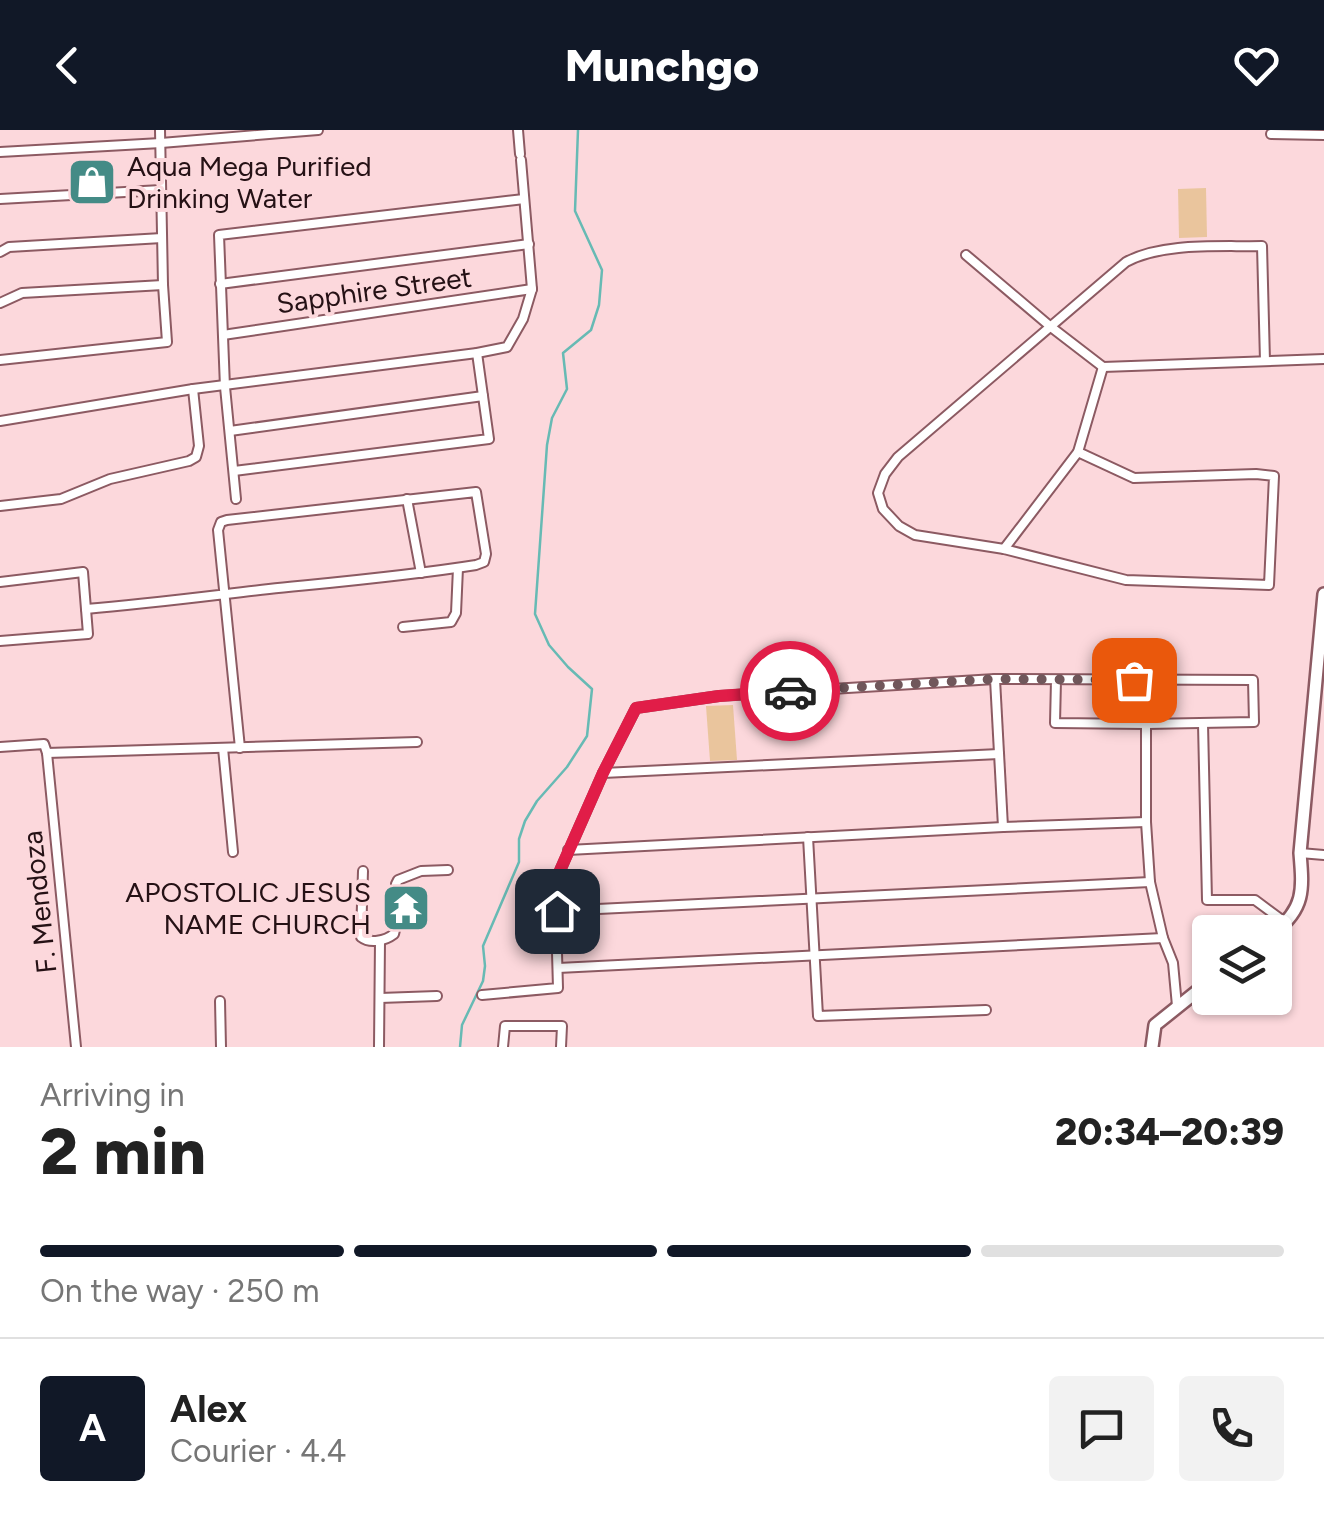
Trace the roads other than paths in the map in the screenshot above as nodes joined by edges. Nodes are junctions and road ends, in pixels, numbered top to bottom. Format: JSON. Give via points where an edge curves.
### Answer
{"nodes":[{"id":1,"x":160,"y":130,"type":"edge"},
{"id":2,"x":318,"y":130,"type":"edge"},
{"id":3,"x":518,"y":130,"type":"edge"},
{"id":4,"x":1271,"y":134,"type":"dead end"},
{"id":5,"x":1324,"y":135,"type":"edge"},
{"id":6,"x":161,"y":142,"type":"junction"},
{"id":7,"x":0,"y":152,"type":"edge"},
{"id":8,"x":162,"y":190,"type":"junction"},
{"id":9,"x":0,"y":199,"type":"edge"},
{"id":10,"x":524,"y":199,"type":"junction"},
{"id":11,"x":162,"y":238,"type":"junction"},
{"id":12,"x":529,"y":244,"type":"junction"},
{"id":13,"x":0,"y":252,"type":"edge"},
{"id":14,"x":966,"y":255,"type":"dead end"},
{"id":15,"x":220,"y":284,"type":"junction"},
{"id":16,"x":163,"y":285,"type":"junction"},
{"id":17,"x":532,"y":290,"type":"junction"},
{"id":18,"x":0,"y":303,"type":"edge"},
{"id":19,"x":1051,"y":327,"type":"junction"},
{"id":20,"x":223,"y":334,"type":"junction"},
{"id":21,"x":478,"y":353,"type":"junction"},
{"id":22,"x":1324,"y":358,"type":"edge"},
{"id":23,"x":0,"y":360,"type":"edge"},
{"id":24,"x":1265,"y":361,"type":"junction"},
{"id":25,"x":1102,"y":367,"type":"junction"},
{"id":26,"x":225,"y":387,"type":"junction"},
{"id":27,"x":193,"y":389,"type":"junction"},
{"id":28,"x":482,"y":396,"type":"junction"},
{"id":29,"x":0,"y":421,"type":"edge"},
{"id":30,"x":230,"y":431,"type":"junction"},
{"id":31,"x":1078,"y":452,"type":"junction"},
{"id":32,"x":234,"y":471,"type":"junction"},
{"id":33,"x":236,"y":499,"type":"dead end"},
{"id":34,"x":407,"y":500,"type":"junction"},
{"id":35,"x":0,"y":506,"type":"edge"},
{"id":36,"x":1004,"y":548,"type":"junction"},
{"id":37,"x":458,"y":568,"type":"junction"},
{"id":38,"x":420,"y":573,"type":"junction"},
{"id":39,"x":0,"y":582,"type":"edge"},
{"id":40,"x":224,"y":594,"type":"junction"},
{"id":41,"x":1324,"y":594,"type":"edge"},
{"id":42,"x":86,"y":609,"type":"junction"},
{"id":43,"x":402,"y":627,"type":"dead end"},
{"id":44,"x":0,"y":641,"type":"edge"},
{"id":45,"x":1320,"y":666,"type":"edge"},
{"id":46,"x":995,"y":679,"type":"junction"},
{"id":47,"x":1056,"y":680,"type":"junction"},
{"id":48,"x":1146,"y":724,"type":"junction"},
{"id":49,"x":1203,"y":724,"type":"junction"},
{"id":50,"x":417,"y":742,"type":"dead end"},
{"id":51,"x":0,"y":746,"type":"edge"},
{"id":52,"x":223,"y":748,"type":"junction"},
{"id":53,"x":240,"y":748,"type":"junction"},
{"id":54,"x":47,"y":753,"type":"junction"},
{"id":55,"x":999,"y":754,"type":"junction"},
{"id":56,"x":603,"y":773,"type":"junction"},
{"id":57,"x":1146,"y":822,"type":"junction"},
{"id":58,"x":1003,"y":827,"type":"junction"},
{"id":59,"x":808,"y":838,"type":"junction"},
{"id":60,"x":568,"y":850,"type":"junction"},
{"id":61,"x":233,"y":852,"type":"dead end"},
{"id":62,"x":1300,"y":854,"type":"junction"},
{"id":63,"x":1324,"y":855,"type":"edge"},
{"id":64,"x":448,"y":870,"type":"dead end"},
{"id":65,"x":362,"y":871,"type":"dead end"},
{"id":66,"x":1150,"y":882,"type":"junction"},
{"id":67,"x":812,"y":898,"type":"junction"},
{"id":68,"x":557,"y":911,"type":"junction"},
{"id":69,"x":1275,"y":915,"type":"edge"},
{"id":70,"x":1291,"y":915,"type":"edge"},
{"id":71,"x":1163,"y":938,"type":"junction"},
{"id":72,"x":380,"y":941,"type":"junction"},
{"id":73,"x":814,"y":955,"type":"junction"},
{"id":74,"x":558,"y":968,"type":"junction"},
{"id":75,"x":482,"y":995,"type":"dead end"},
{"id":76,"x":1192,"y":995,"type":"edge"},
{"id":77,"x":437,"y":996,"type":"dead end"},
{"id":78,"x":380,"y":998,"type":"junction"},
{"id":79,"x":220,"y":1001,"type":"dead end"},
{"id":80,"x":1177,"y":1006,"type":"junction"},
{"id":81,"x":986,"y":1010,"type":"dead end"},
{"id":82,"x":76,"y":1047,"type":"edge"},
{"id":83,"x":221,"y":1047,"type":"edge"},
{"id":84,"x":380,"y":1047,"type":"edge"},
{"id":85,"x":503,"y":1047,"type":"edge"},
{"id":86,"x":561,"y":1047,"type":"edge"},
{"id":87,"x":1152,"y":1047,"type":"edge"}],
"edges":[{"from":1,"to":6,"type":"street"},
{"from":2,"to":6,"type":"street"},
{"from":3,"to":10,"type":"street"},
{"from":4,"to":5,"type":"street"},
{"from":6,"to":7,"type":"street"},
{"from":6,"to":8,"type":"street"},
{"from":8,"to":9,"type":"street"},
{"from":8,"to":11,"type":"street"},
{"from":10,"to":12,"type":"street"},
{"from":10,"to":15,"type":"street","via":[[219,235]]},
{"from":11,"to":13,"type":"street"},
{"from":11,"to":16,"type":"street"},
{"from":12,"to":15,"type":"street"},
{"from":12,"to":17,"type":"street"},
{"from":14,"to":19,"type":"street"},
{"from":15,"to":20,"type":"street"},
{"from":16,"to":18,"type":"street","via":[[22,293]]},
{"from":16,"to":23,"type":"street","via":[[167,342]]},
{"from":17,"to":20,"type":"street","name":"Sapphire Street"},
{"from":17,"to":21,"type":"street","via":[[508,347]]},
{"from":19,"to":24,"type":"street","via":[[1142,254],[1262,246]]},
{"from":19,"to":25,"type":"street"},
{"from":19,"to":36,"type":"street","via":[[898,457],[878,493],[883,508],[915,536]]},
{"from":20,"to":26,"type":"street"},
{"from":21,"to":26,"type":"street"},
{"from":21,"to":28,"type":"street"},
{"from":22,"to":24,"type":"street"},
{"from":24,"to":25,"type":"street"},
{"from":25,"to":31,"type":"street"},
{"from":26,"to":27,"type":"street"},
{"from":26,"to":30,"type":"street"},
{"from":27,"to":29,"type":"street"},
{"from":27,"to":35,"type":"street","via":[[199,446],[190,461],[110,479],[61,499]]},
{"from":28,"to":30,"type":"street"},
{"from":28,"to":32,"type":"street","via":[[489,439]]},
{"from":30,"to":32,"type":"street"},
{"from":31,"to":36,"type":"street"},
{"from":31,"to":36,"type":"street","via":[[1134,478],[1274,476],[1269,585],[1126,580]]},
{"from":32,"to":33,"type":"street"},
{"from":34,"to":37,"type":"street","via":[[476,492],[485,558]]},
{"from":34,"to":38,"type":"street"},
{"from":34,"to":40,"type":"street","via":[[221,522]]},
{"from":37,"to":38,"type":"street"},
{"from":37,"to":43,"type":"street","via":[[451,622]]},
{"from":38,"to":40,"type":"street"},
{"from":39,"to":42,"type":"street","via":[[83,572]]},
{"from":40,"to":42,"type":"street"},
{"from":40,"to":53,"type":"street"},
{"from":41,"to":45,"type":"street"},
{"from":42,"to":44,"type":"street","via":[[88,634]]},
{"from":45,"to":62,"type":"street"},
{"from":46,"to":47,"type":"street"},
{"from":46,"to":55,"type":"street"},
{"from":46,"to":56,"type":"street","via":[[719,696],[636,708]]},
{"from":47,"to":48,"type":"street","via":[[1054,723]]},
{"from":47,"to":49,"type":"street","via":[[1253,680],[1254,722]]},
{"from":48,"to":49,"type":"street"},
{"from":48,"to":57,"type":"street"},
{"from":49,"to":69,"type":"street","via":[[1207,900],[1255,900]]},
{"from":50,"to":53,"type":"street"},
{"from":51,"to":54,"type":"street","via":[[44,744]]},
{"from":52,"to":53,"type":"street"},
{"from":52,"to":54,"type":"street"},
{"from":52,"to":61,"type":"street"},
{"from":54,"to":82,"type":"street","name":"F. Mendoza"},
{"from":55,"to":56,"type":"street"},
{"from":55,"to":58,"type":"street"},
{"from":56,"to":60,"type":"street"},
{"from":57,"to":58,"type":"street"},
{"from":57,"to":66,"type":"street"},
{"from":58,"to":59,"type":"street"},
{"from":59,"to":60,"type":"street"},
{"from":59,"to":67,"type":"street"},
{"from":60,"to":68,"type":"street","via":[[555,882]]},
{"from":62,"to":63,"type":"street"},
{"from":62,"to":70,"type":"street","via":[[1303,894]]},
{"from":64,"to":72,"type":"street","via":[[398,880],[394,934]]},
{"from":65,"to":72,"type":"street","via":[[361,937]]},
{"from":66,"to":67,"type":"street"},
{"from":66,"to":71,"type":"street"},
{"from":67,"to":68,"type":"street"},
{"from":67,"to":73,"type":"street"},
{"from":68,"to":74,"type":"street"},
{"from":71,"to":73,"type":"street"},
{"from":71,"to":80,"type":"street","via":[[1174,963]]},
{"from":72,"to":78,"type":"street"},
{"from":73,"to":74,"type":"street"},
{"from":73,"to":81,"type":"street","via":[[818,1016]]},
{"from":74,"to":75,"type":"street","via":[[558,988]]},
{"from":76,"to":80,"type":"street"},
{"from":77,"to":78,"type":"street"},
{"from":78,"to":84,"type":"street"},
{"from":79,"to":83,"type":"street"},
{"from":80,"to":87,"type":"street","via":[[1155,1025]]},
{"from":85,"to":86,"type":"street","via":[[505,1026],[562,1026]]}]}
